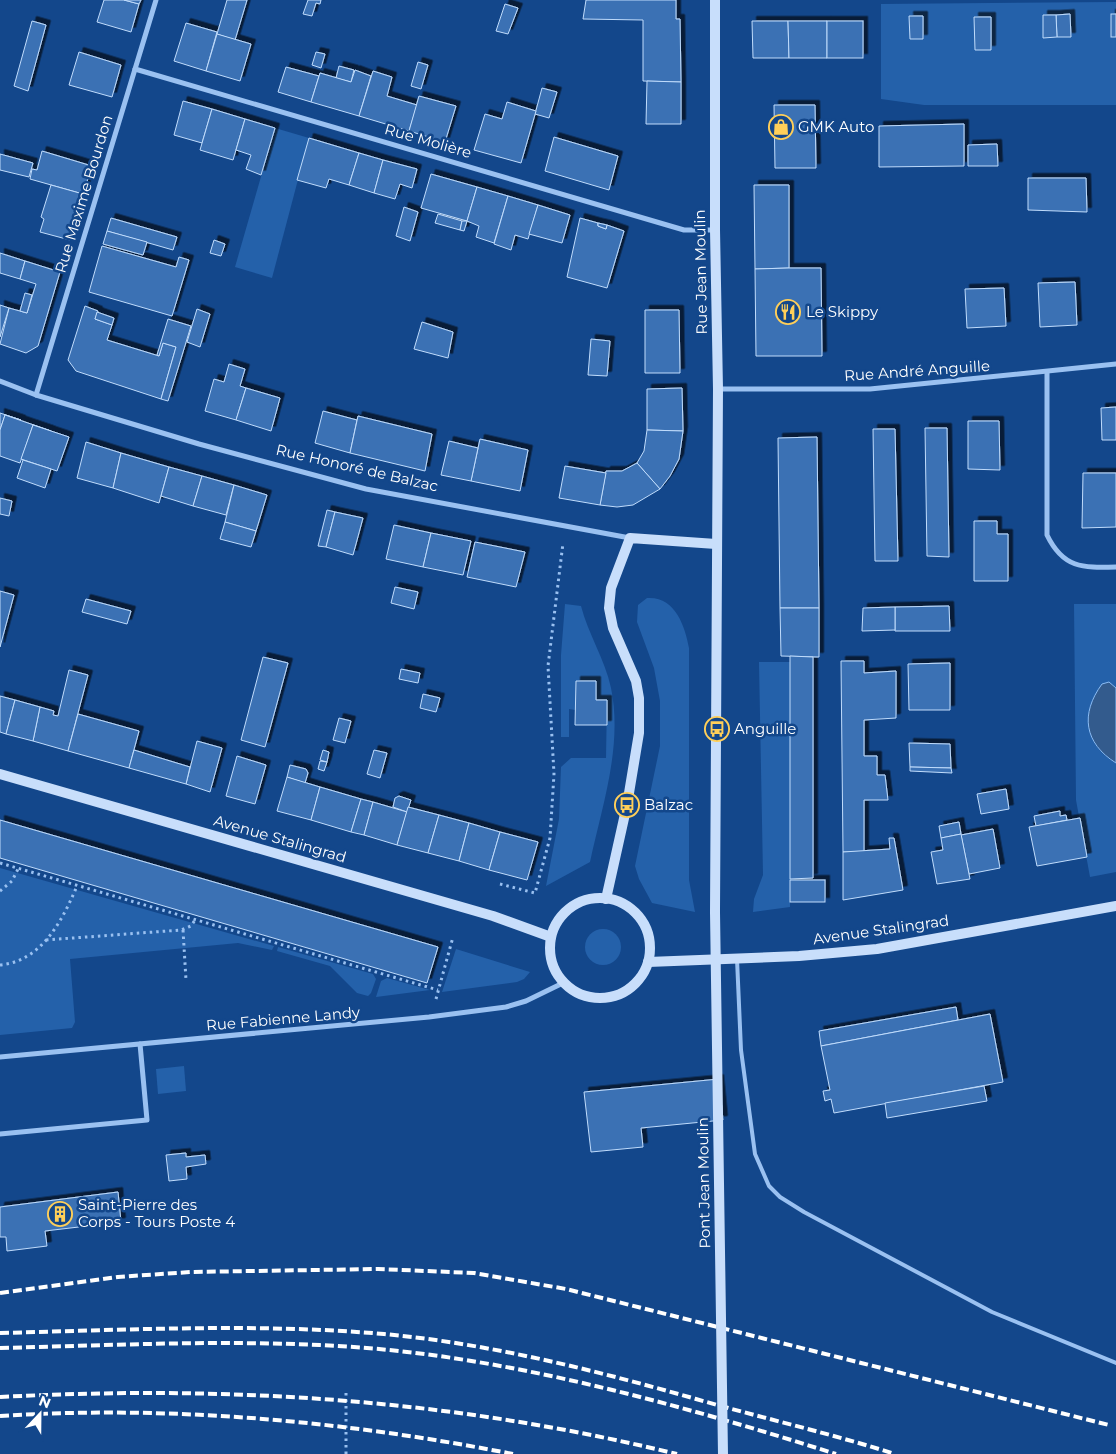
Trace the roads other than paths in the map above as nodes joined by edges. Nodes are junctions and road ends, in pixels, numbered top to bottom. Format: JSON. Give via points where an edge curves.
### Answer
{"nodes":[{"id":1,"x":156,"y":0,"type":"edge"},
{"id":2,"x":716,"y":0,"type":"edge"},
{"id":3,"x":135,"y":69,"type":"junction"},
{"id":4,"x":714,"y":230,"type":"junction"},
{"id":5,"x":1116,"y":364,"type":"edge"},
{"id":6,"x":1047,"y":373,"type":"junction"},
{"id":7,"x":0,"y":381,"type":"edge"},
{"id":8,"x":718,"y":389,"type":"junction"},
{"id":9,"x":36,"y":395,"type":"junction"},
{"id":10,"x":630,"y":538,"type":"junction"},
{"id":11,"x":716,"y":544,"type":"junction"},
{"id":12,"x":1116,"y":567,"type":"edge"},
{"id":13,"x":0,"y":774,"type":"edge"},
{"id":14,"x":606,"y":899,"type":"junction"},
{"id":15,"x":1116,"y":906,"type":"edge"},
{"id":16,"x":551,"y":937,"type":"junction"},
{"id":17,"x":737,"y":959,"type":"junction"},
{"id":18,"x":648,"y":962,"type":"junction"},
{"id":19,"x":563,"y":983,"type":"junction"},
{"id":20,"x":140,"y":1044,"type":"junction"},
{"id":21,"x":0,"y":1057,"type":"edge"},
{"id":22,"x":0,"y":1134,"type":"edge"},
{"id":23,"x":1116,"y":1363,"type":"edge"},
{"id":24,"x":723,"y":1454,"type":"edge"}],
"edges":[{"from":1,"to":3,"type":"street","name":"Rue Maxime Bourdon"},
{"from":2,"to":4,"type":"street","name":"Rue Jean Moulin"},
{"from":3,"to":4,"type":"street","name":"Rue Molière","via":[[684,230]]},
{"from":3,"to":9,"type":"street","name":"Rue Maxime Bourdon"},
{"from":4,"to":8,"type":"street","name":"Rue Jean Moulin"},
{"from":5,"to":6,"type":"street","name":"Rue André Anguille"},
{"from":6,"to":8,"type":"street","name":"Rue André Anguille","via":[[870,389]]},
{"from":6,"to":12,"type":"street","via":[[1047,535],[1058,555],[1068,561],[1080,566]]},
{"from":7,"to":9,"type":"street","name":"Rue Honoré de Balzac"},
{"from":8,"to":11,"type":"street","name":"Rue Jean Moulin"},
{"from":9,"to":10,"type":"street","name":"Rue Honoré de Balzac","via":[[366,489]]},
{"from":10,"to":11,"type":"street","name":"Rue Honoré de Balzac"},
{"from":10,"to":14,"type":"street","via":[[611,588],[609,608],[613,628],[636,681],[639,733]]},
{"from":11,"to":24,"type":"street","name":"Pont Jean Moulin","bridge":true,"via":[[716,912]]},
{"from":13,"to":16,"type":"street","name":"Avenue Stalingrad","via":[[493,916]]},
{"from":14,"to":16,"type":"street","via":[[577,903],[556,923]]},
{"from":14,"to":18,"type":"street","via":[[622,904],[636,914],[646,928]]},
{"from":15,"to":17,"type":"street","name":"Avenue Stalingrad","via":[[877,950]]},
{"from":16,"to":19,"type":"street","via":[[554,969]]},
{"from":17,"to":18,"type":"street","name":"Avenue Stalingrad"},
{"from":17,"to":23,"type":"lane","via":[[741,1050],[755,1154],[769,1186],[804,1212],[992,1312]]},
{"from":18,"to":19,"type":"street","via":[[632,987],[604,998],[576,992]]},
{"from":19,"to":20,"type":"street","name":"Rue Fabienne Landy","via":[[506,1007]]},
{"from":20,"to":21,"type":"street","name":"Rue Fabienne Landy"},
{"from":20,"to":22,"type":"street","via":[[147,1120]]}]}
